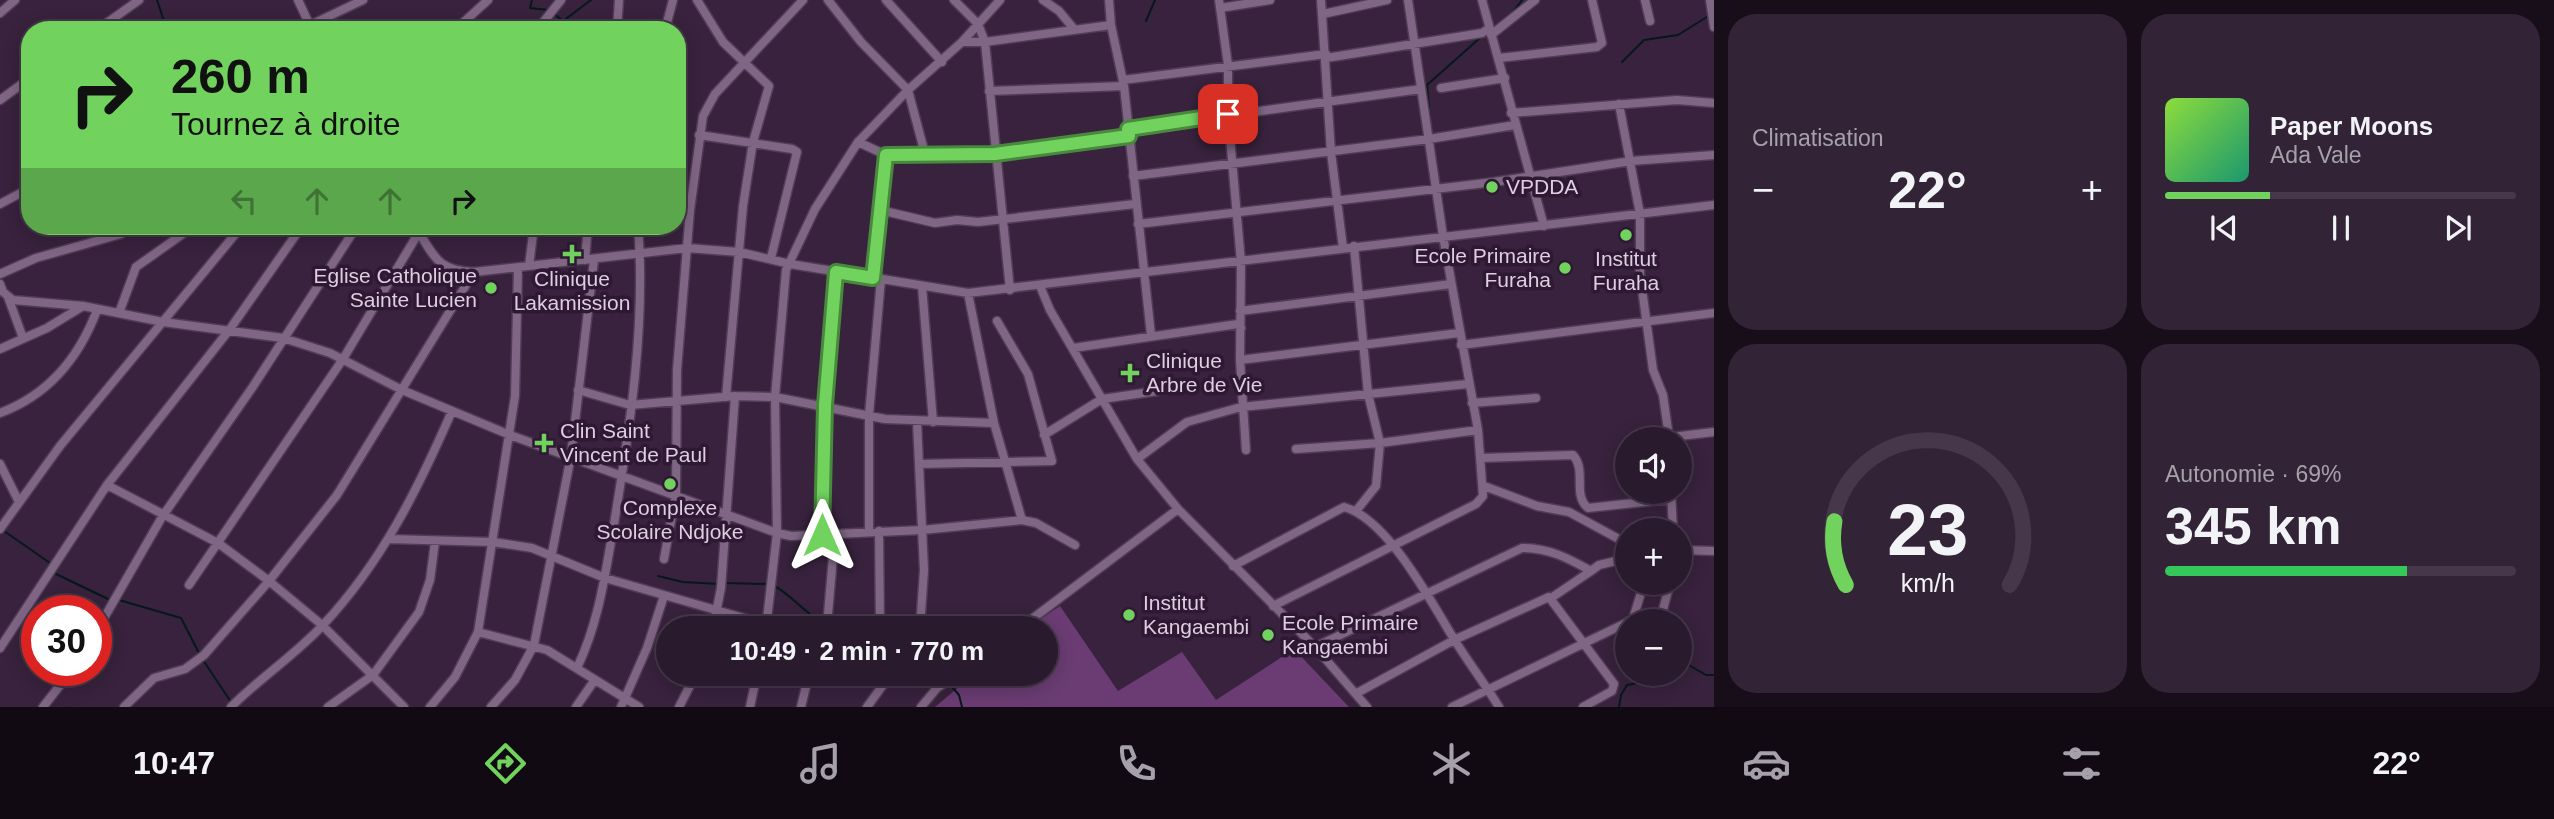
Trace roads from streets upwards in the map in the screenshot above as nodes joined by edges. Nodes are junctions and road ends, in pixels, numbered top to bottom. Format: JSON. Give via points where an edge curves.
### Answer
{"nodes":[{"id":1,"x":15,"y":0,"type":"edge"},
{"id":2,"x":139,"y":0,"type":"edge"},
{"id":3,"x":298,"y":0,"type":"edge"},
{"id":4,"x":363,"y":0,"type":"edge"},
{"id":5,"x":488,"y":0,"type":"edge"},
{"id":6,"x":561,"y":0,"type":"edge"},
{"id":7,"x":618,"y":0,"type":"edge"},
{"id":8,"x":673,"y":0,"type":"edge"},
{"id":9,"x":697,"y":0,"type":"edge"},
{"id":10,"x":803,"y":0,"type":"edge"},
{"id":11,"x":828,"y":0,"type":"edge"},
{"id":12,"x":886,"y":0,"type":"edge"},
{"id":13,"x":954,"y":0,"type":"edge"},
{"id":14,"x":1000,"y":0,"type":"edge"},
{"id":15,"x":1043,"y":0,"type":"edge"},
{"id":16,"x":1110,"y":0,"type":"edge"},
{"id":17,"x":1270,"y":0,"type":"edge"},
{"id":18,"x":1321,"y":0,"type":"edge"},
{"id":19,"x":1387,"y":0,"type":"edge"},
{"id":20,"x":1408,"y":0,"type":"edge"},
{"id":21,"x":1482,"y":0,"type":"edge"},
{"id":22,"x":1535,"y":0,"type":"edge"},
{"id":23,"x":1592,"y":0,"type":"edge"},
{"id":24,"x":1645,"y":0,"type":"edge"},
{"id":25,"x":1710,"y":0,"type":"edge"},
{"id":26,"x":1219,"y":4,"type":"edge"},
{"id":27,"x":3,"y":6,"type":"edge"},
{"id":28,"x":1323,"y":14,"type":"junction"},
{"id":29,"x":110,"y":21,"type":"edge"},
{"id":30,"x":308,"y":21,"type":"edge"},
{"id":31,"x":323,"y":21,"type":"edge"},
{"id":32,"x":464,"y":21,"type":"edge"},
{"id":33,"x":545,"y":21,"type":"edge"},
{"id":34,"x":617,"y":21,"type":"edge"},
{"id":35,"x":667,"y":21,"type":"edge"},
{"id":36,"x":1650,"y":21,"type":"dead end"},
{"id":37,"x":1714,"y":22,"type":"edge"},
{"id":38,"x":978,"y":24,"type":"junction"},
{"id":39,"x":1111,"y":25,"type":"junction"},
{"id":40,"x":1074,"y":29,"type":"junction"},
{"id":41,"x":1490,"y":32,"type":"junction"},
{"id":42,"x":962,"y":42,"type":"junction"},
{"id":43,"x":985,"y":42,"type":"junction"},
{"id":44,"x":1413,"y":44,"type":"junction"},
{"id":45,"x":1326,"y":56,"type":"junction"},
{"id":46,"x":1499,"y":58,"type":"junction"},
{"id":47,"x":942,"y":61,"type":"junction"},
{"id":48,"x":746,"y":63,"type":"junction"},
{"id":49,"x":1228,"y":65,"type":"junction"},
{"id":50,"x":1505,"y":78,"type":"junction"},
{"id":51,"x":1123,"y":83,"type":"junction"},
{"id":52,"x":21,"y":85,"type":"edge"},
{"id":53,"x":1441,"y":88,"type":"dead end"},
{"id":54,"x":1421,"y":89,"type":"junction"},
{"id":55,"x":908,"y":90,"type":"junction"},
{"id":56,"x":989,"y":91,"type":"junction"},
{"id":57,"x":0,"y":100,"type":"edge"},
{"id":58,"x":1329,"y":103,"type":"junction"},
{"id":59,"x":1714,"y":103,"type":"edge"},
{"id":60,"x":1619,"y":104,"type":"junction"},
{"id":61,"x":1511,"y":113,"type":"junction"},
{"id":62,"x":1228,"y":114,"type":"junction"},
{"id":63,"x":1515,"y":125,"type":"junction"},
{"id":64,"x":1129,"y":132,"type":"junction"},
{"id":65,"x":699,"y":135,"type":"junction"},
{"id":66,"x":1429,"y":139,"type":"junction"},
{"id":67,"x":753,"y":142,"type":"junction"},
{"id":68,"x":858,"y":142,"type":"junction"},
{"id":69,"x":1331,"y":152,"type":"junction"},
{"id":70,"x":925,"y":154,"type":"junction"},
{"id":71,"x":995,"y":154,"type":"junction"},
{"id":72,"x":886,"y":155,"type":"junction"},
{"id":73,"x":1714,"y":155,"type":"edge"},
{"id":74,"x":1631,"y":161,"type":"junction"},
{"id":75,"x":1233,"y":162,"type":"junction"},
{"id":76,"x":1133,"y":176,"type":"junction"},
{"id":77,"x":1529,"y":176,"type":"junction"},
{"id":78,"x":1435,"y":187,"type":"junction"},
{"id":79,"x":21,"y":193,"type":"edge"},
{"id":80,"x":1336,"y":198,"type":"junction"},
{"id":81,"x":0,"y":204,"type":"edge"},
{"id":82,"x":1135,"y":204,"type":"junction"},
{"id":83,"x":1714,"y":205,"type":"edge"},
{"id":84,"x":880,"y":210,"type":"junction"},
{"id":85,"x":1235,"y":212,"type":"junction"},
{"id":86,"x":1640,"y":214,"type":"junction"},
{"id":87,"x":1002,"y":221,"type":"junction"},
{"id":88,"x":1138,"y":224,"type":"junction"},
{"id":89,"x":1544,"y":226,"type":"junction"},
{"id":90,"x":117,"y":235,"type":"edge"},
{"id":91,"x":181,"y":235,"type":"edge"},
{"id":92,"x":296,"y":235,"type":"edge"},
{"id":93,"x":351,"y":235,"type":"edge"},
{"id":94,"x":414,"y":235,"type":"edge"},
{"id":95,"x":422,"y":235,"type":"edge"},
{"id":96,"x":533,"y":235,"type":"edge"},
{"id":97,"x":589,"y":235,"type":"edge"},
{"id":98,"x":639,"y":235,"type":"edge"},
{"id":99,"x":1443,"y":236,"type":"junction"},
{"id":100,"x":233,"y":237,"type":"edge"},
{"id":101,"x":1354,"y":246,"type":"junction"},
{"id":102,"x":687,"y":248,"type":"junction"},
{"id":103,"x":1343,"y":248,"type":"junction"},
{"id":104,"x":740,"y":252,"type":"junction"},
{"id":105,"x":640,"y":253,"type":"junction"},
{"id":106,"x":771,"y":258,"type":"junction"},
{"id":107,"x":590,"y":260,"type":"junction"},
{"id":108,"x":1241,"y":262,"type":"junction"},
{"id":109,"x":790,"y":264,"type":"junction"},
{"id":110,"x":529,"y":266,"type":"junction"},
{"id":111,"x":518,"y":268,"type":"junction"},
{"id":112,"x":474,"y":272,"type":"junction"},
{"id":113,"x":836,"y":272,"type":"junction"},
{"id":114,"x":1142,"y":272,"type":"junction"},
{"id":115,"x":0,"y":274,"type":"edge"},
{"id":116,"x":877,"y":279,"type":"junction"},
{"id":117,"x":0,"y":284,"type":"edge"},
{"id":118,"x":1451,"y":284,"type":"junction"},
{"id":119,"x":922,"y":286,"type":"junction"},
{"id":120,"x":1040,"y":286,"type":"junction"},
{"id":121,"x":1010,"y":290,"type":"junction"},
{"id":122,"x":968,"y":293,"type":"junction"},
{"id":123,"x":8,"y":298,"type":"junction"},
{"id":124,"x":1358,"y":298,"type":"junction"},
{"id":125,"x":83,"y":306,"type":"junction"},
{"id":126,"x":97,"y":310,"type":"junction"},
{"id":127,"x":1240,"y":311,"type":"junction"},
{"id":128,"x":119,"y":313,"type":"junction"},
{"id":129,"x":1714,"y":313,"type":"edge"},
{"id":130,"x":998,"y":321,"type":"dead end"},
{"id":131,"x":163,"y":322,"type":"junction"},
{"id":132,"x":1645,"y":323,"type":"junction"},
{"id":133,"x":1241,"y":328,"type":"junction"},
{"id":134,"x":230,"y":329,"type":"junction"},
{"id":135,"x":1459,"y":332,"type":"junction"},
{"id":136,"x":1152,"y":335,"type":"junction"},
{"id":137,"x":23,"y":338,"type":"junction"},
{"id":138,"x":283,"y":338,"type":"junction"},
{"id":139,"x":1362,"y":345,"type":"junction"},
{"id":140,"x":1461,"y":345,"type":"junction"},
{"id":141,"x":1073,"y":348,"type":"junction"},
{"id":142,"x":0,"y":349,"type":"edge"},
{"id":143,"x":343,"y":359,"type":"junction"},
{"id":144,"x":1240,"y":360,"type":"junction"},
{"id":145,"x":1468,"y":384,"type":"junction"},
{"id":146,"x":1192,"y":386,"type":"dead end"},
{"id":147,"x":402,"y":390,"type":"junction"},
{"id":148,"x":578,"y":390,"type":"junction"},
{"id":149,"x":1368,"y":394,"type":"junction"},
{"id":150,"x":731,"y":396,"type":"junction"},
{"id":151,"x":775,"y":397,"type":"junction"},
{"id":152,"x":1102,"y":398,"type":"junction"},
{"id":153,"x":1536,"y":398,"type":"dead end"},
{"id":154,"x":676,"y":402,"type":"junction"},
{"id":155,"x":1472,"y":403,"type":"junction"},
{"id":156,"x":630,"y":405,"type":"junction"},
{"id":157,"x":825,"y":405,"type":"junction"},
{"id":158,"x":1241,"y":407,"type":"junction"},
{"id":159,"x":452,"y":411,"type":"junction"},
{"id":160,"x":0,"y":413,"type":"edge"},
{"id":161,"x":869,"y":415,"type":"junction"},
{"id":162,"x":917,"y":422,"type":"junction"},
{"id":163,"x":933,"y":422,"type":"junction"},
{"id":164,"x":994,"y":423,"type":"junction"},
{"id":165,"x":1668,"y":427,"type":"edge"},
{"id":166,"x":1478,"y":429,"type":"junction"},
{"id":167,"x":1714,"y":432,"type":"edge"},
{"id":168,"x":510,"y":435,"type":"junction"},
{"id":169,"x":1044,"y":435,"type":"junction"},
{"id":170,"x":1692,"y":435,"type":"edge"},
{"id":171,"x":1380,"y":443,"type":"junction"},
{"id":172,"x":1296,"y":449,"type":"dead end"},
{"id":173,"x":1246,"y":450,"type":"dead end"},
{"id":174,"x":571,"y":456,"type":"junction"},
{"id":175,"x":1481,"y":458,"type":"junction"},
{"id":176,"x":1137,"y":459,"type":"junction"},
{"id":177,"x":1005,"y":463,"type":"junction"},
{"id":178,"x":0,"y":464,"type":"edge"},
{"id":179,"x":919,"y":464,"type":"junction"},
{"id":180,"x":623,"y":475,"type":"junction"},
{"id":181,"x":107,"y":485,"type":"junction"},
{"id":182,"x":1484,"y":486,"type":"junction"},
{"id":183,"x":676,"y":494,"type":"junction"},
{"id":184,"x":19,"y":502,"type":"junction"},
{"id":185,"x":1615,"y":504,"type":"edge"},
{"id":186,"x":1178,"y":509,"type":"junction"},
{"id":187,"x":1356,"y":511,"type":"junction"},
{"id":188,"x":727,"y":513,"type":"junction"},
{"id":189,"x":163,"y":517,"type":"junction"},
{"id":190,"x":1021,"y":520,"type":"junction"},
{"id":191,"x":0,"y":529,"type":"edge"},
{"id":192,"x":922,"y":530,"type":"junction"},
{"id":193,"x":869,"y":531,"type":"junction"},
{"id":194,"x":879,"y":531,"type":"junction"},
{"id":195,"x":777,"y":533,"type":"junction"},
{"id":196,"x":835,"y":534,"type":"junction"},
{"id":197,"x":822,"y":535,"type":"junction"},
{"id":198,"x":1615,"y":537,"type":"edge"},
{"id":199,"x":389,"y":539,"type":"junction"},
{"id":200,"x":435,"y":542,"type":"junction"},
{"id":201,"x":493,"y":542,"type":"junction"},
{"id":202,"x":218,"y":543,"type":"junction"},
{"id":203,"x":1074,"y":545,"type":"dead end"},
{"id":204,"x":1392,"y":546,"type":"junction"},
{"id":205,"x":1692,"y":550,"type":"edge"},
{"id":206,"x":1714,"y":551,"type":"edge"},
{"id":207,"x":550,"y":555,"type":"junction"},
{"id":208,"x":664,"y":559,"type":"dead end"},
{"id":209,"x":1615,"y":561,"type":"edge"},
{"id":210,"x":1233,"y":566,"type":"junction"},
{"id":211,"x":1591,"y":571,"type":"junction"},
{"id":212,"x":605,"y":578,"type":"junction"},
{"id":213,"x":269,"y":581,"type":"junction"},
{"id":214,"x":189,"y":585,"type":"dead end"},
{"id":215,"x":1426,"y":592,"type":"junction"},
{"id":216,"x":664,"y":596,"type":"junction"},
{"id":217,"x":1551,"y":598,"type":"junction"},
{"id":218,"x":112,"y":605,"type":"edge"},
{"id":219,"x":1273,"y":606,"type":"junction"},
{"id":220,"x":716,"y":611,"type":"junction"},
{"id":221,"x":828,"y":614,"type":"dead end"},
{"id":222,"x":715,"y":616,"type":"edge"},
{"id":223,"x":733,"y":616,"type":"edge"},
{"id":224,"x":767,"y":616,"type":"edge"},
{"id":225,"x":880,"y":616,"type":"edge"},
{"id":226,"x":922,"y":616,"type":"edge"},
{"id":227,"x":1036,"y":616,"type":"edge"},
{"id":228,"x":322,"y":625,"type":"junction"},
{"id":229,"x":1615,"y":628,"type":"edge"},
{"id":230,"x":478,"y":632,"type":"junction"},
{"id":231,"x":1454,"y":640,"type":"junction"},
{"id":232,"x":1582,"y":644,"type":"junction"},
{"id":233,"x":534,"y":645,"type":"junction"},
{"id":234,"x":1315,"y":647,"type":"junction"},
{"id":235,"x":0,"y":648,"type":"edge"},
{"id":236,"x":577,"y":668,"type":"junction"},
{"id":237,"x":373,"y":675,"type":"junction"},
{"id":238,"x":594,"y":681,"type":"junction"},
{"id":239,"x":59,"y":686,"type":"edge"},
{"id":240,"x":690,"y":686,"type":"edge"},
{"id":241,"x":754,"y":686,"type":"edge"},
{"id":242,"x":806,"y":686,"type":"edge"},
{"id":243,"x":882,"y":686,"type":"edge"},
{"id":244,"x":943,"y":686,"type":"edge"},
{"id":245,"x":1488,"y":688,"type":"junction"},
{"id":246,"x":1357,"y":693,"type":"junction"},
{"id":247,"x":623,"y":703,"type":"edge"},
{"id":248,"x":233,"y":705,"type":"edge"},
{"id":249,"x":43,"y":707,"type":"edge"},
{"id":250,"x":124,"y":707,"type":"edge"},
{"id":251,"x":328,"y":707,"type":"edge"},
{"id":252,"x":404,"y":707,"type":"edge"},
{"id":253,"x":430,"y":707,"type":"edge"},
{"id":254,"x":491,"y":707,"type":"edge"},
{"id":255,"x":576,"y":707,"type":"edge"},
{"id":256,"x":639,"y":707,"type":"edge"},
{"id":257,"x":679,"y":707,"type":"edge"},
{"id":258,"x":750,"y":707,"type":"edge"},
{"id":259,"x":802,"y":707,"type":"edge"},
{"id":260,"x":867,"y":707,"type":"edge"},
{"id":261,"x":921,"y":707,"type":"edge"},
{"id":262,"x":1367,"y":707,"type":"edge"},
{"id":263,"x":1452,"y":707,"type":"edge"},
{"id":264,"x":1499,"y":707,"type":"edge"},
{"id":265,"x":1583,"y":707,"type":"edge"}],
"edges":[{"from":1,"to":27,"type":"street"},
{"from":2,"to":29,"type":"street"},
{"from":3,"to":30,"type":"street"},
{"from":4,"to":31,"type":"street"},
{"from":5,"to":32,"type":"street"},
{"from":6,"to":33,"type":"street"},
{"from":7,"to":34,"type":"street"},
{"from":8,"to":35,"type":"street"},
{"from":9,"to":48,"type":"street","via":[[710,26]]},
{"from":10,"to":48,"type":"street"},
{"from":11,"to":55,"type":"street","via":[[861,43]]},
{"from":12,"to":47,"type":"street"},
{"from":13,"to":38,"type":"street"},
{"from":14,"to":38,"type":"street"},
{"from":15,"to":40,"type":"street"},
{"from":16,"to":39,"type":"street"},
{"from":17,"to":26,"type":"street"},
{"from":18,"to":28,"type":"street"},
{"from":19,"to":28,"type":"street"},
{"from":20,"to":44,"type":"street"},
{"from":21,"to":41,"type":"street"},
{"from":22,"to":41,"type":"street"},
{"from":23,"to":46,"type":"street","via":[[1602,36],[1597,47]]},
{"from":24,"to":36,"type":"street"},
{"from":25,"to":37,"type":"street"},
{"from":26,"to":49,"type":"street"},
{"from":28,"to":45,"type":"street"},
{"from":38,"to":42,"type":"street"},
{"from":38,"to":43,"type":"street"},
{"from":39,"to":40,"type":"street"},
{"from":39,"to":51,"type":"street"},
{"from":40,"to":43,"type":"street"},
{"from":41,"to":44,"type":"street"},
{"from":41,"to":46,"type":"street"},
{"from":42,"to":43,"type":"street"},
{"from":42,"to":47,"type":"street"},
{"from":43,"to":56,"type":"street"},
{"from":44,"to":45,"type":"street"},
{"from":44,"to":54,"type":"street"},
{"from":45,"to":49,"type":"street"},
{"from":45,"to":58,"type":"street"},
{"from":46,"to":50,"type":"street"},
{"from":47,"to":55,"type":"street"},
{"from":48,"to":65,"type":"street","via":[[706,105]]},
{"from":48,"to":67,"type":"street","via":[[769,86]]},
{"from":49,"to":51,"type":"street"},
{"from":49,"to":62,"type":"street"},
{"from":50,"to":53,"type":"street"},
{"from":50,"to":61,"type":"street"},
{"from":51,"to":56,"type":"street"},
{"from":51,"to":64,"type":"street"},
{"from":52,"to":57,"type":"street"},
{"from":54,"to":58,"type":"street"},
{"from":54,"to":66,"type":"street"},
{"from":55,"to":68,"type":"street"},
{"from":55,"to":70,"type":"street"},
{"from":56,"to":71,"type":"street"},
{"from":58,"to":62,"type":"street"},
{"from":58,"to":69,"type":"street"},
{"from":59,"to":60,"type":"street"},
{"from":60,"to":61,"type":"street"},
{"from":60,"to":74,"type":"street"},
{"from":61,"to":63,"type":"street"},
{"from":62,"to":64,"type":"street"},
{"from":62,"to":75,"type":"street"},
{"from":63,"to":66,"type":"street"},
{"from":63,"to":77,"type":"street"},
{"from":64,"to":71,"type":"street"},
{"from":64,"to":76,"type":"street"},
{"from":65,"to":67,"type":"street"},
{"from":65,"to":102,"type":"street"},
{"from":66,"to":69,"type":"street"},
{"from":66,"to":78,"type":"street"},
{"from":67,"to":104,"type":"street"},
{"from":67,"to":106,"type":"street","via":[[797,152]]},
{"from":68,"to":72,"type":"street"},
{"from":68,"to":109,"type":"street","via":[[815,209]]},
{"from":69,"to":75,"type":"street"},
{"from":69,"to":80,"type":"street"},
{"from":70,"to":71,"type":"street"},
{"from":70,"to":72,"type":"street"},
{"from":71,"to":87,"type":"street"},
{"from":72,"to":84,"type":"street"},
{"from":73,"to":74,"type":"street"},
{"from":74,"to":77,"type":"street"},
{"from":74,"to":86,"type":"street"},
{"from":75,"to":76,"type":"street"},
{"from":75,"to":85,"type":"street"},
{"from":76,"to":82,"type":"street"},
{"from":77,"to":78,"type":"street"},
{"from":77,"to":89,"type":"street"},
{"from":78,"to":80,"type":"street"},
{"from":78,"to":99,"type":"street"},
{"from":79,"to":81,"type":"street"},
{"from":80,"to":85,"type":"street"},
{"from":80,"to":103,"type":"street"},
{"from":82,"to":87,"type":"street"},
{"from":82,"to":88,"type":"street"},
{"from":83,"to":86,"type":"street"},
{"from":84,"to":87,"type":"street","via":[[935,223]]},
{"from":84,"to":116,"type":"street"},
{"from":85,"to":88,"type":"street"},
{"from":85,"to":108,"type":"street"},
{"from":86,"to":89,"type":"street"},
{"from":86,"to":132,"type":"street"},
{"from":87,"to":121,"type":"street"},
{"from":88,"to":114,"type":"street"},
{"from":89,"to":99,"type":"street"},
{"from":90,"to":115,"type":"street","via":[[36,258]]},
{"from":91,"to":128,"type":"street","via":[[136,267]]},
{"from":92,"to":134,"type":"street"},
{"from":93,"to":138,"type":"street"},
{"from":94,"to":143,"type":"street"},
{"from":95,"to":112,"type":"street","via":[[447,269]]},
{"from":96,"to":110,"type":"street"},
{"from":97,"to":107,"type":"street"},
{"from":98,"to":105,"type":"street"},
{"from":99,"to":101,"type":"street"},
{"from":99,"to":118,"type":"street"},
{"from":100,"to":131,"type":"street"},
{"from":101,"to":103,"type":"street"},
{"from":101,"to":124,"type":"street"},
{"from":102,"to":104,"type":"street"},
{"from":102,"to":105,"type":"street"},
{"from":102,"to":154,"type":"street"},
{"from":103,"to":108,"type":"street"},
{"from":104,"to":106,"type":"street"},
{"from":104,"to":150,"type":"street"},
{"from":105,"to":107,"type":"street"},
{"from":105,"to":156,"type":"street"},
{"from":106,"to":109,"type":"street"},
{"from":107,"to":110,"type":"street"},
{"from":107,"to":148,"type":"street"},
{"from":108,"to":114,"type":"street"},
{"from":108,"to":127,"type":"street"},
{"from":109,"to":113,"type":"street"},
{"from":109,"to":151,"type":"street","via":[[784,276]]},
{"from":110,"to":111,"type":"street"},
{"from":111,"to":112,"type":"street"},
{"from":111,"to":168,"type":"street","via":[[518,363]]},
{"from":112,"to":147,"type":"street"},
{"from":113,"to":116,"type":"street"},
{"from":113,"to":157,"type":"street"},
{"from":114,"to":120,"type":"street"},
{"from":114,"to":136,"type":"street"},
{"from":116,"to":119,"type":"street"},
{"from":116,"to":161,"type":"street"},
{"from":117,"to":123,"type":"street"},
{"from":118,"to":124,"type":"street"},
{"from":118,"to":135,"type":"street"},
{"from":119,"to":122,"type":"street"},
{"from":119,"to":163,"type":"street"},
{"from":120,"to":121,"type":"street"},
{"from":120,"to":141,"type":"street"},
{"from":121,"to":122,"type":"street"},
{"from":122,"to":164,"type":"street"},
{"from":123,"to":125,"type":"street"},
{"from":123,"to":137,"type":"street"},
{"from":124,"to":127,"type":"street"},
{"from":124,"to":139,"type":"street"},
{"from":125,"to":126,"type":"street"},
{"from":125,"to":137,"type":"street"},
{"from":126,"to":128,"type":"street"},
{"from":126,"to":160,"type":"street","via":[[89,330],[47,388]]},
{"from":127,"to":133,"type":"street"},
{"from":128,"to":131,"type":"street"},
{"from":129,"to":132,"type":"street"},
{"from":130,"to":169,"type":"street","via":[[1028,374]]},
{"from":131,"to":134,"type":"street"},
{"from":131,"to":184,"type":"street"},
{"from":132,"to":140,"type":"street"},
{"from":132,"to":165,"type":"street"},
{"from":133,"to":136,"type":"street","via":[[1238,324]]},
{"from":133,"to":144,"type":"street"},
{"from":134,"to":138,"type":"street"},
{"from":134,"to":181,"type":"street"},
{"from":135,"to":139,"type":"street"},
{"from":135,"to":140,"type":"street"},
{"from":136,"to":141,"type":"street"},
{"from":137,"to":142,"type":"street"},
{"from":138,"to":143,"type":"street"},
{"from":138,"to":189,"type":"street"},
{"from":139,"to":144,"type":"street"},
{"from":139,"to":149,"type":"street"},
{"from":140,"to":145,"type":"street"},
{"from":141,"to":152,"type":"street"},
{"from":143,"to":147,"type":"street"},
{"from":143,"to":202,"type":"street"},
{"from":144,"to":158,"type":"street"},
{"from":145,"to":149,"type":"street"},
{"from":145,"to":155,"type":"street"},
{"from":146,"to":152,"type":"street"},
{"from":147,"to":159,"type":"street"},
{"from":147,"to":213,"type":"street","via":[[337,495]]},
{"from":148,"to":156,"type":"street"},
{"from":148,"to":174,"type":"street"},
{"from":149,"to":158,"type":"street"},
{"from":149,"to":171,"type":"street"},
{"from":150,"to":151,"type":"street"},
{"from":150,"to":154,"type":"street"},
{"from":150,"to":188,"type":"street"},
{"from":151,"to":157,"type":"street"},
{"from":151,"to":195,"type":"street"},
{"from":152,"to":169,"type":"street"},
{"from":152,"to":176,"type":"street"},
{"from":153,"to":155,"type":"street"},
{"from":154,"to":156,"type":"street"},
{"from":154,"to":183,"type":"street"},
{"from":155,"to":166,"type":"street"},
{"from":156,"to":180,"type":"street"},
{"from":157,"to":161,"type":"street"},
{"from":157,"to":197,"type":"street"},
{"from":158,"to":173,"type":"street"},
{"from":158,"to":176,"type":"street","via":[[1187,422]]},
{"from":159,"to":168,"type":"street"},
{"from":159,"to":199,"type":"street"},
{"from":161,"to":162,"type":"street"},
{"from":161,"to":193,"type":"street"},
{"from":162,"to":163,"type":"street"},
{"from":162,"to":179,"type":"street"},
{"from":163,"to":164,"type":"street"},
{"from":164,"to":177,"type":"street"},
{"from":166,"to":171,"type":"street"},
{"from":166,"to":175,"type":"street"},
{"from":167,"to":170,"type":"street"},
{"from":168,"to":174,"type":"street"},
{"from":168,"to":201,"type":"street"},
{"from":169,"to":177,"type":"street","via":[[1052,461]]},
{"from":171,"to":172,"type":"street"},
{"from":171,"to":187,"type":"street","via":[[1376,486]]},
{"from":174,"to":180,"type":"street"},
{"from":174,"to":207,"type":"street"},
{"from":175,"to":182,"type":"street"},
{"from":175,"to":185,"type":"street","via":[[1573,455],[1580,468],[1582,501],[1588,508]]},
{"from":176,"to":186,"type":"street"},
{"from":177,"to":179,"type":"street"},
{"from":177,"to":190,"type":"street"},
{"from":178,"to":184,"type":"street"},
{"from":179,"to":192,"type":"street"},
{"from":180,"to":183,"type":"street"},
{"from":180,"to":212,"type":"street"},
{"from":181,"to":189,"type":"street"},
{"from":181,"to":235,"type":"street"},
{"from":182,"to":198,"type":"street","via":[[1537,506],[1569,512]]},
{"from":182,"to":204,"type":"street","via":[[1476,504]]},
{"from":183,"to":188,"type":"street"},
{"from":183,"to":208,"type":"street"},
{"from":184,"to":191,"type":"street"},
{"from":186,"to":210,"type":"street"},
{"from":186,"to":227,"type":"street"},
{"from":187,"to":204,"type":"street"},
{"from":187,"to":210,"type":"street","via":[[1344,507]]},
{"from":188,"to":195,"type":"street"},
{"from":188,"to":220,"type":"street"},
{"from":189,"to":202,"type":"street"},
{"from":189,"to":218,"type":"street"},
{"from":190,"to":192,"type":"street"},
{"from":190,"to":203,"type":"street","via":[[1036,523]]},
{"from":192,"to":194,"type":"street"},
{"from":192,"to":226,"type":"street"},
{"from":193,"to":194,"type":"street"},
{"from":193,"to":196,"type":"street"},
{"from":194,"to":225,"type":"street"},
{"from":195,"to":197,"type":"street"},
{"from":195,"to":224,"type":"street"},
{"from":196,"to":197,"type":"street"},
{"from":196,"to":221,"type":"street"},
{"from":199,"to":200,"type":"street"},
{"from":199,"to":228,"type":"street"},
{"from":200,"to":201,"type":"street"},
{"from":200,"to":237,"type":"street","via":[[423,604]]},
{"from":201,"to":207,"type":"street"},
{"from":201,"to":230,"type":"street"},
{"from":202,"to":213,"type":"street"},
{"from":202,"to":214,"type":"street"},
{"from":204,"to":215,"type":"street"},
{"from":204,"to":219,"type":"street"},
{"from":205,"to":206,"type":"street"},
{"from":207,"to":212,"type":"street"},
{"from":207,"to":233,"type":"street"},
{"from":209,"to":211,"type":"street"},
{"from":210,"to":219,"type":"street"},
{"from":211,"to":215,"type":"street","via":[[1562,555],[1522,548]]},
{"from":211,"to":217,"type":"street"},
{"from":212,"to":216,"type":"street"},
{"from":212,"to":236,"type":"street","via":[[598,618]]},
{"from":213,"to":228,"type":"street"},
{"from":213,"to":250,"type":"street","via":[[201,657],[186,668],[154,678]]},
{"from":215,"to":231,"type":"street"},
{"from":215,"to":234,"type":"street"},
{"from":216,"to":220,"type":"street"},
{"from":216,"to":247,"type":"street"},
{"from":217,"to":231,"type":"street"},
{"from":217,"to":232,"type":"street"},
{"from":219,"to":234,"type":"street"},
{"from":220,"to":222,"type":"street"},
{"from":220,"to":223,"type":"street"},
{"from":228,"to":237,"type":"street"},
{"from":228,"to":248,"type":"street"},
{"from":229,"to":232,"type":"street"},
{"from":230,"to":233,"type":"street"},
{"from":230,"to":253,"type":"street","via":[[455,677]]},
{"from":231,"to":245,"type":"street"},
{"from":231,"to":246,"type":"street"},
{"from":232,"to":245,"type":"street"},
{"from":232,"to":265,"type":"street","via":[[1614,684],[1612,691]]},
{"from":233,"to":236,"type":"street"},
{"from":233,"to":254,"type":"street","via":[[515,680]]},
{"from":234,"to":246,"type":"street"},
{"from":236,"to":238,"type":"street"},
{"from":237,"to":251,"type":"street"},
{"from":237,"to":252,"type":"street"},
{"from":238,"to":247,"type":"street"},
{"from":238,"to":255,"type":"street"},
{"from":239,"to":249,"type":"street"},
{"from":240,"to":257,"type":"street"},
{"from":241,"to":258,"type":"street"},
{"from":242,"to":259,"type":"street"},
{"from":243,"to":260,"type":"street"},
{"from":244,"to":261,"type":"street"},
{"from":245,"to":263,"type":"street"},
{"from":245,"to":264,"type":"street"},
{"from":246,"to":262,"type":"street"},
{"from":247,"to":256,"type":"street"}]}
